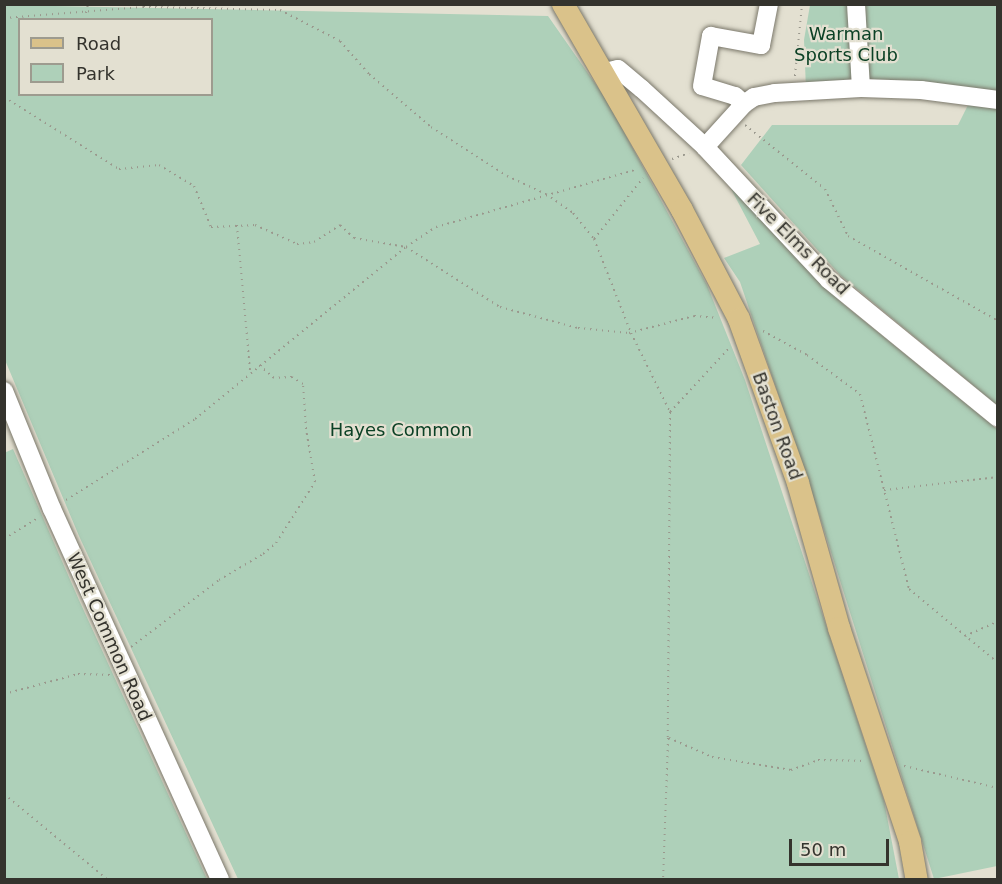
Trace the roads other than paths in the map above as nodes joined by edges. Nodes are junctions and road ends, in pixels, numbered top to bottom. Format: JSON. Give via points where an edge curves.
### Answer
{"nodes":[{"id":1,"x":563,"y":4,"type":"edge"},
{"id":2,"x":769,"y":4,"type":"edge"},
{"id":3,"x":856,"y":4,"type":"edge"},
{"id":4,"x":605,"y":72,"type":"junction"},
{"id":5,"x":861,"y":88,"type":"junction"},
{"id":6,"x":998,"y":100,"type":"edge"},
{"id":7,"x":739,"y":110,"type":"junction"},
{"id":8,"x":705,"y":147,"type":"junction"},
{"id":9,"x":4,"y":391,"type":"edge"},
{"id":10,"x":998,"y":418,"type":"edge"},
{"id":11,"x":220,"y":879,"type":"edge"},
{"id":12,"x":917,"y":879,"type":"edge"}],
"edges":[{"from":1,"to":4,"type":"main road","name":"Baston Road"},
{"from":2,"to":7,"type":"street","via":[[761,45],[711,36],[702,86],[735,96]]},
{"from":3,"to":5,"type":"street"},
{"from":4,"to":8,"type":"street","name":"Five Elms Road","via":[[618,69]]},
{"from":4,"to":12,"type":"main road","name":"Baston Road","via":[[741,326],[798,483],[839,628],[910,842]]},
{"from":5,"to":6,"type":"street","via":[[921,90]]},
{"from":5,"to":7,"type":"street","via":[[754,97]]},
{"from":7,"to":8,"type":"street"},
{"from":8,"to":10,"type":"street","name":"Five Elms Road","via":[[829,280]]},
{"from":9,"to":11,"type":"street","name":"West Common Road","via":[[117,657]]}]}
